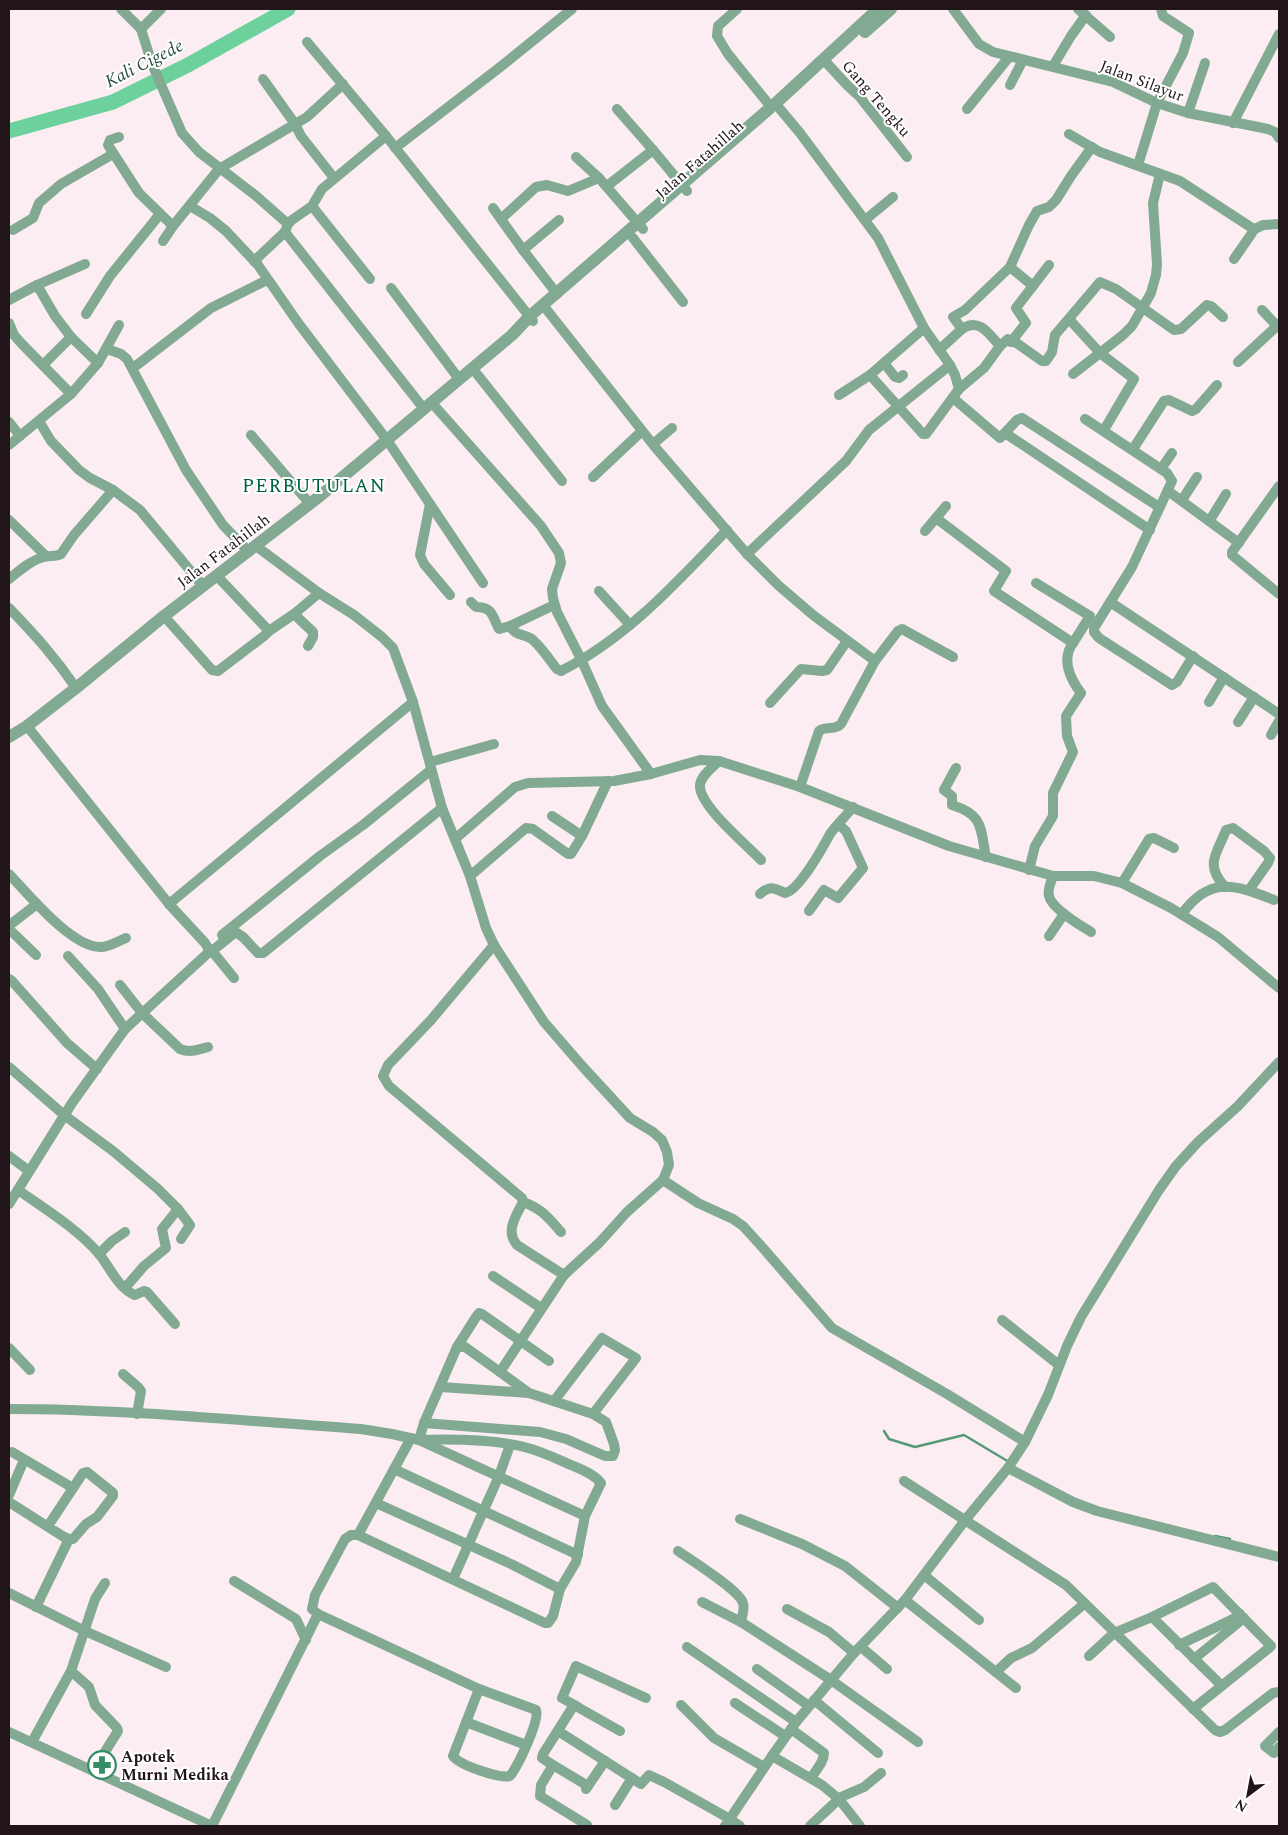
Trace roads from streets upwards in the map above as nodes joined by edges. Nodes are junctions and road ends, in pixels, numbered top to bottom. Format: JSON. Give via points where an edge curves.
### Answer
{"nodes":[{"id":1,"x":121,"y":9,"type":"edge"},
{"id":2,"x":161,"y":9,"type":"edge"},
{"id":3,"x":572,"y":9,"type":"edge"},
{"id":4,"x":737,"y":9,"type":"edge"},
{"id":5,"x":878,"y":9,"type":"edge"},
{"id":6,"x":891,"y":9,"type":"edge"},
{"id":7,"x":953,"y":9,"type":"edge"},
{"id":8,"x":1161,"y":9,"type":"edge"},
{"id":9,"x":1082,"y":12,"type":"edge"},
{"id":10,"x":141,"y":29,"type":"junction"},
{"id":11,"x":1279,"y":34,"type":"edge"},
{"id":12,"x":1110,"y":37,"type":"dead end"},
{"id":13,"x":307,"y":42,"type":"dead end"},
{"id":14,"x":1009,"y":56,"type":"junction"},
{"id":15,"x":1024,"y":60,"type":"junction"},
{"id":16,"x":826,"y":62,"type":"junction"},
{"id":17,"x":1205,"y":63,"type":"dead end"},
{"id":18,"x":1054,"y":66,"type":"junction"},
{"id":19,"x":263,"y":79,"type":"dead end"},
{"id":20,"x":343,"y":84,"type":"junction"},
{"id":21,"x":1010,"y":84,"type":"dead end"},
{"id":22,"x":1157,"y":102,"type":"junction"},
{"id":23,"x":776,"y":108,"type":"junction"},
{"id":24,"x":617,"y":110,"type":"dead end"},
{"id":25,"x":968,"y":110,"type":"dead end"},
{"id":26,"x":1188,"y":113,"type":"junction"},
{"id":27,"x":1233,"y":123,"type":"junction"},
{"id":28,"x":295,"y":124,"type":"junction"},
{"id":29,"x":1070,"y":134,"type":"dead end"},
{"id":30,"x":386,"y":136,"type":"junction"},
{"id":31,"x":119,"y":137,"type":"dead end"},
{"id":32,"x":1279,"y":138,"type":"edge"},
{"id":33,"x":1092,"y":147,"type":"junction"},
{"id":34,"x":395,"y":148,"type":"junction"},
{"id":35,"x":653,"y":150,"type":"junction"},
{"id":36,"x":113,"y":154,"type":"junction"},
{"id":37,"x":576,"y":157,"type":"dead end"},
{"id":38,"x":907,"y":157,"type":"dead end"},
{"id":39,"x":1138,"y":165,"type":"junction"},
{"id":40,"x":219,"y":169,"type":"junction"},
{"id":41,"x":1160,"y":174,"type":"junction"},
{"id":42,"x":334,"y":178,"type":"junction"},
{"id":43,"x":603,"y":182,"type":"junction"},
{"id":44,"x":685,"y":188,"type":"junction"},
{"id":45,"x":893,"y":197,"type":"dead end"},
{"id":46,"x":190,"y":206,"type":"junction"},
{"id":47,"x":312,"y":206,"type":"junction"},
{"id":48,"x":493,"y":208,"type":"dead end"},
{"id":49,"x":160,"y":214,"type":"junction"},
{"id":50,"x":500,"y":219,"type":"junction"},
{"id":51,"x":559,"y":220,"type":"dead end"},
{"id":52,"x":865,"y":220,"type":"junction"},
{"id":53,"x":1279,"y":224,"type":"edge"},
{"id":54,"x":173,"y":226,"type":"junction"},
{"id":55,"x":641,"y":226,"type":"junction"},
{"id":56,"x":286,"y":228,"type":"junction"},
{"id":57,"x":13,"y":230,"type":"dead end"},
{"id":58,"x":1253,"y":230,"type":"junction"},
{"id":59,"x":633,"y":238,"type":"junction"},
{"id":60,"x":163,"y":240,"type":"dead end"},
{"id":61,"x":522,"y":250,"type":"junction"},
{"id":62,"x":1234,"y":259,"type":"dead end"},
{"id":63,"x":254,"y":261,"type":"junction"},
{"id":64,"x":85,"y":264,"type":"dead end"},
{"id":65,"x":1048,"y":266,"type":"dead end"},
{"id":66,"x":1010,"y":267,"type":"junction"},
{"id":67,"x":267,"y":280,"type":"junction"},
{"id":68,"x":370,"y":280,"type":"dead end"},
{"id":69,"x":37,"y":285,"type":"junction"},
{"id":70,"x":1033,"y":286,"type":"junction"},
{"id":71,"x":391,"y":288,"type":"dead end"},
{"id":72,"x":557,"y":294,"type":"junction"},
{"id":73,"x":9,"y":300,"type":"edge"},
{"id":74,"x":683,"y":302,"type":"dead end"},
{"id":75,"x":545,"y":307,"type":"junction"},
{"id":76,"x":1143,"y":309,"type":"junction"},
{"id":77,"x":1262,"y":310,"type":"dead end"},
{"id":78,"x":86,"y":314,"type":"dead end"},
{"id":79,"x":1223,"y":318,"type":"dead end"},
{"id":80,"x":1069,"y":319,"type":"junction"},
{"id":81,"x":528,"y":321,"type":"junction"},
{"id":82,"x":9,"y":323,"type":"edge"},
{"id":83,"x":120,"y":325,"type":"dead end"},
{"id":84,"x":1278,"y":325,"type":"edge"},
{"id":85,"x":924,"y":328,"type":"junction"},
{"id":86,"x":962,"y":329,"type":"junction"},
{"id":87,"x":71,"y":337,"type":"junction"},
{"id":88,"x":1011,"y":342,"type":"junction"},
{"id":89,"x":1000,"y":346,"type":"junction"},
{"id":90,"x":107,"y":349,"type":"junction"},
{"id":91,"x":939,"y":350,"type":"junction"},
{"id":92,"x":1100,"y":353,"type":"junction"},
{"id":93,"x":1238,"y":362,"type":"dead end"},
{"id":94,"x":98,"y":363,"type":"junction"},
{"id":95,"x":884,"y":363,"type":"junction"},
{"id":96,"x":43,"y":365,"type":"junction"},
{"id":97,"x":950,"y":366,"type":"junction"},
{"id":98,"x":133,"y":368,"type":"junction"},
{"id":99,"x":473,"y":369,"type":"junction"},
{"id":100,"x":870,"y":374,"type":"junction"},
{"id":101,"x":1073,"y":374,"type":"dead end"},
{"id":102,"x":903,"y":375,"type":"dead end"},
{"id":103,"x":459,"y":379,"type":"junction"},
{"id":104,"x":1217,"y":385,"type":"dead end"},
{"id":105,"x":959,"y":389,"type":"junction"},
{"id":106,"x":71,"y":394,"type":"junction"},
{"id":107,"x":839,"y":395,"type":"dead end"},
{"id":108,"x":953,"y":398,"type":"junction"},
{"id":109,"x":428,"y":406,"type":"junction"},
{"id":110,"x":898,"y":407,"type":"junction"},
{"id":111,"x":1085,"y":419,"type":"dead end"},
{"id":112,"x":39,"y":421,"type":"junction"},
{"id":113,"x":9,"y":422,"type":"edge"},
{"id":114,"x":672,"y":428,"type":"dead end"},
{"id":115,"x":1104,"y":430,"type":"junction"},
{"id":116,"x":642,"y":431,"type":"junction"},
{"id":117,"x":1005,"y":433,"type":"junction"},
{"id":118,"x":251,"y":435,"type":"dead end"},
{"id":119,"x":20,"y":436,"type":"junction"},
{"id":120,"x":387,"y":440,"type":"junction"},
{"id":121,"x":653,"y":444,"type":"junction"},
{"id":122,"x":9,"y":445,"type":"edge"},
{"id":123,"x":1132,"y":449,"type":"junction"},
{"id":124,"x":1172,"y":453,"type":"dead end"},
{"id":125,"x":1161,"y":469,"type":"junction"},
{"id":126,"x":593,"y":477,"type":"dead end"},
{"id":127,"x":1197,"y":477,"type":"dead end"},
{"id":128,"x":562,"y":481,"type":"dead end"},
{"id":129,"x":1279,"y":486,"type":"edge"},
{"id":130,"x":113,"y":490,"type":"junction"},
{"id":131,"x":1168,"y":491,"type":"junction"},
{"id":132,"x":1226,"y":494,"type":"dead end"},
{"id":133,"x":1182,"y":500,"type":"junction"},
{"id":134,"x":310,"y":504,"type":"junction"},
{"id":135,"x":430,"y":504,"type":"junction"},
{"id":136,"x":946,"y":506,"type":"dead end"},
{"id":137,"x":1159,"y":507,"type":"junction"},
{"id":138,"x":936,"y":518,"type":"junction"},
{"id":139,"x":9,"y":520,"type":"edge"},
{"id":140,"x":1210,"y":520,"type":"junction"},
{"id":141,"x":727,"y":530,"type":"junction"},
{"id":142,"x":1150,"y":530,"type":"junction"},
{"id":143,"x":925,"y":531,"type":"dead end"},
{"id":144,"x":1239,"y":543,"type":"junction"},
{"id":145,"x":253,"y":549,"type":"junction"},
{"id":146,"x":747,"y":554,"type":"junction"},
{"id":147,"x":46,"y":556,"type":"junction"},
{"id":148,"x":217,"y":576,"type":"junction"},
{"id":149,"x":9,"y":579,"type":"edge"},
{"id":150,"x":483,"y":583,"type":"dead end"},
{"id":151,"x":1036,"y":583,"type":"dead end"},
{"id":152,"x":203,"y":586,"type":"junction"},
{"id":153,"x":599,"y":592,"type":"dead end"},
{"id":154,"x":319,"y":594,"type":"junction"},
{"id":155,"x":1279,"y":594,"type":"edge"},
{"id":156,"x":450,"y":595,"type":"dead end"},
{"id":157,"x":471,"y":602,"type":"dead end"},
{"id":158,"x":1110,"y":602,"type":"junction"},
{"id":159,"x":554,"y":605,"type":"junction"},
{"id":160,"x":9,"y":608,"type":"edge"},
{"id":161,"x":294,"y":614,"type":"junction"},
{"id":162,"x":164,"y":616,"type":"junction"},
{"id":163,"x":630,"y":625,"type":"junction"},
{"id":164,"x":510,"y":626,"type":"junction"},
{"id":165,"x":269,"y":631,"type":"junction"},
{"id":166,"x":847,"y":641,"type":"junction"},
{"id":167,"x":1073,"y":643,"type":"junction"},
{"id":168,"x":308,"y":646,"type":"dead end"},
{"id":169,"x":1192,"y":656,"type":"junction"},
{"id":170,"x":953,"y":657,"type":"dead end"},
{"id":171,"x":581,"y":659,"type":"junction"},
{"id":172,"x":876,"y":661,"type":"junction"},
{"id":173,"x":1224,"y":677,"type":"junction"},
{"id":174,"x":76,"y":688,"type":"junction"},
{"id":175,"x":1254,"y":697,"type":"junction"},
{"id":176,"x":413,"y":702,"type":"junction"},
{"id":177,"x":1209,"y":702,"type":"dead end"},
{"id":178,"x":770,"y":703,"type":"dead end"},
{"id":179,"x":1278,"y":713,"type":"edge"},
{"id":180,"x":1238,"y":722,"type":"dead end"},
{"id":181,"x":27,"y":726,"type":"junction"},
{"id":182,"x":1272,"y":735,"type":"dead end"},
{"id":183,"x":9,"y":737,"type":"edge"},
{"id":184,"x":494,"y":744,"type":"dead end"},
{"id":185,"x":719,"y":761,"type":"junction"},
{"id":186,"x":430,"y":766,"type":"junction"},
{"id":187,"x":956,"y":768,"type":"dead end"},
{"id":188,"x":651,"y":774,"type":"junction"},
{"id":189,"x":608,"y":781,"type":"junction"},
{"id":190,"x":800,"y":787,"type":"junction"},
{"id":191,"x":853,"y":807,"type":"junction"},
{"id":192,"x":442,"y":808,"type":"junction"},
{"id":193,"x":552,"y":816,"type":"dead end"},
{"id":194,"x":839,"y":824,"type":"junction"},
{"id":195,"x":582,"y":836,"type":"junction"},
{"id":196,"x":455,"y":839,"type":"junction"},
{"id":197,"x":1174,"y":848,"type":"dead end"},
{"id":198,"x":986,"y":857,"type":"junction"},
{"id":199,"x":761,"y":860,"type":"dead end"},
{"id":200,"x":1029,"y":870,"type":"junction"},
{"id":201,"x":9,"y":874,"type":"edge"},
{"id":202,"x":470,"y":876,"type":"junction"},
{"id":203,"x":1053,"y":876,"type":"junction"},
{"id":204,"x":1122,"y":883,"type":"junction"},
{"id":205,"x":1224,"y":886,"type":"junction"},
{"id":206,"x":1249,"y":890,"type":"junction"},
{"id":207,"x":760,"y":894,"type":"dead end"},
{"id":208,"x":1274,"y":900,"type":"dead end"},
{"id":209,"x":37,"y":904,"type":"junction"},
{"id":210,"x":169,"y":904,"type":"junction"},
{"id":211,"x":809,"y":911,"type":"dead end"},
{"id":212,"x":1064,"y":914,"type":"junction"},
{"id":213,"x":1182,"y":914,"type":"junction"},
{"id":214,"x":1091,"y":932,"type":"dead end"},
{"id":215,"x":1048,"y":936,"type":"dead end"},
{"id":216,"x":126,"y":938,"type":"dead end"},
{"id":217,"x":494,"y":945,"type":"junction"},
{"id":218,"x":210,"y":950,"type":"junction"},
{"id":219,"x":36,"y":956,"type":"dead end"},
{"id":220,"x":68,"y":956,"type":"dead end"},
{"id":221,"x":234,"y":978,"type":"dead end"},
{"id":222,"x":9,"y":979,"type":"edge"},
{"id":223,"x":120,"y":985,"type":"dead end"},
{"id":224,"x":1279,"y":988,"type":"edge"},
{"id":225,"x":142,"y":1013,"type":"junction"},
{"id":226,"x":125,"y":1029,"type":"junction"},
{"id":227,"x":208,"y":1047,"type":"dead end"},
{"id":228,"x":1279,"y":1062,"type":"edge"},
{"id":229,"x":9,"y":1067,"type":"edge"},
{"id":230,"x":98,"y":1069,"type":"junction"},
{"id":231,"x":64,"y":1115,"type":"junction"},
{"id":232,"x":9,"y":1156,"type":"edge"},
{"id":233,"x":29,"y":1171,"type":"junction"},
{"id":234,"x":663,"y":1180,"type":"junction"},
{"id":235,"x":18,"y":1190,"type":"junction"},
{"id":236,"x":523,"y":1202,"type":"junction"},
{"id":237,"x":9,"y":1204,"type":"edge"},
{"id":238,"x":178,"y":1209,"type":"junction"},
{"id":239,"x":125,"y":1232,"type":"dead end"},
{"id":240,"x":561,"y":1232,"type":"dead end"},
{"id":241,"x":181,"y":1239,"type":"dead end"},
{"id":242,"x":99,"y":1254,"type":"junction"},
{"id":243,"x":564,"y":1275,"type":"junction"},
{"id":244,"x":493,"y":1276,"type":"dead end"},
{"id":245,"x":125,"y":1288,"type":"junction"},
{"id":246,"x":541,"y":1308,"type":"junction"},
{"id":247,"x":1002,"y":1320,"type":"dead end"},
{"id":248,"x":175,"y":1324,"type":"dead end"},
{"id":249,"x":521,"y":1340,"type":"junction"},
{"id":250,"x":457,"y":1347,"type":"junction"},
{"id":251,"x":9,"y":1348,"type":"edge"},
{"id":252,"x":549,"y":1361,"type":"dead end"},
{"id":253,"x":1059,"y":1365,"type":"junction"},
{"id":254,"x":30,"y":1370,"type":"dead end"},
{"id":255,"x":500,"y":1372,"type":"junction"},
{"id":256,"x":123,"y":1374,"type":"dead end"},
{"id":257,"x":441,"y":1388,"type":"junction"},
{"id":258,"x":529,"y":1392,"type":"junction"},
{"id":259,"x":554,"y":1401,"type":"junction"},
{"id":260,"x":9,"y":1409,"type":"edge"},
{"id":261,"x":138,"y":1409,"type":"junction"},
{"id":262,"x":593,"y":1414,"type":"junction"},
{"id":263,"x":419,"y":1434,"type":"junction"},
{"id":264,"x":1025,"y":1442,"type":"junction"},
{"id":265,"x":510,"y":1445,"type":"junction"},
{"id":266,"x":12,"y":1452,"type":"dead end"},
{"id":267,"x":24,"y":1460,"type":"junction"},
{"id":268,"x":1011,"y":1464,"type":"junction"},
{"id":269,"x":394,"y":1469,"type":"junction"},
{"id":270,"x":499,"y":1476,"type":"junction"},
{"id":271,"x":904,"y":1481,"type":"dead end"},
{"id":272,"x":72,"y":1488,"type":"junction"},
{"id":273,"x":9,"y":1495,"type":"edge"},
{"id":274,"x":9,"y":1502,"type":"edge"},
{"id":275,"x":376,"y":1503,"type":"junction"},
{"id":276,"x":482,"y":1511,"type":"junction"},
{"id":277,"x":585,"y":1516,"type":"junction"},
{"id":278,"x":740,"y":1519,"type":"dead end"},
{"id":279,"x":966,"y":1520,"type":"junction"},
{"id":280,"x":48,"y":1526,"type":"junction"},
{"id":281,"x":358,"y":1535,"type":"junction"},
{"id":282,"x":69,"y":1539,"type":"junction"},
{"id":283,"x":467,"y":1544,"type":"junction"},
{"id":284,"x":678,"y":1551,"type":"dead end"},
{"id":285,"x":578,"y":1555,"type":"junction"},
{"id":286,"x":1279,"y":1557,"type":"edge"},
{"id":287,"x":924,"y":1575,"type":"junction"},
{"id":288,"x":453,"y":1579,"type":"junction"},
{"id":289,"x":234,"y":1581,"type":"dead end"},
{"id":290,"x":105,"y":1583,"type":"dead end"},
{"id":291,"x":560,"y":1589,"type":"junction"},
{"id":292,"x":9,"y":1593,"type":"edge"},
{"id":293,"x":702,"y":1602,"type":"dead end"},
{"id":294,"x":901,"y":1604,"type":"junction"},
{"id":295,"x":1084,"y":1604,"type":"junction"},
{"id":296,"x":36,"y":1607,"type":"junction"},
{"id":297,"x":787,"y":1609,"type":"dead end"},
{"id":298,"x":318,"y":1614,"type":"junction"},
{"id":299,"x":1152,"y":1617,"type":"junction"},
{"id":300,"x":1240,"y":1618,"type":"junction"},
{"id":301,"x":979,"y":1620,"type":"dead end"},
{"id":302,"x":741,"y":1622,"type":"junction"},
{"id":303,"x":85,"y":1631,"type":"junction"},
{"id":304,"x":1114,"y":1632,"type":"junction"},
{"id":305,"x":306,"y":1640,"type":"junction"},
{"id":306,"x":1179,"y":1645,"type":"junction"},
{"id":307,"x":687,"y":1647,"type":"dead end"},
{"id":308,"x":858,"y":1650,"type":"junction"},
{"id":309,"x":1089,"y":1656,"type":"dead end"},
{"id":310,"x":1194,"y":1659,"type":"junction"},
{"id":311,"x":166,"y":1667,"type":"dead end"},
{"id":312,"x":757,"y":1669,"type":"dead end"},
{"id":313,"x":887,"y":1669,"type":"dead end"},
{"id":314,"x":71,"y":1671,"type":"junction"},
{"id":315,"x":996,"y":1672,"type":"junction"},
{"id":316,"x":831,"y":1680,"type":"junction"},
{"id":317,"x":1221,"y":1686,"type":"junction"},
{"id":318,"x":1016,"y":1688,"type":"dead end"},
{"id":319,"x":479,"y":1689,"type":"junction"},
{"id":320,"x":1279,"y":1692,"type":"edge"},
{"id":321,"x":646,"y":1698,"type":"dead end"},
{"id":322,"x":735,"y":1703,"type":"dead end"},
{"id":323,"x":811,"y":1703,"type":"junction"},
{"id":324,"x":574,"y":1705,"type":"junction"},
{"id":325,"x":681,"y":1705,"type":"dead end"},
{"id":326,"x":1193,"y":1709,"type":"junction"},
{"id":327,"x":466,"y":1722,"type":"junction"},
{"id":328,"x":621,"y":1728,"type":"dead end"},
{"id":329,"x":791,"y":1729,"type":"junction"},
{"id":330,"x":558,"y":1730,"type":"junction"},
{"id":331,"x":9,"y":1732,"type":"edge"},
{"id":332,"x":1279,"y":1732,"type":"edge"},
{"id":333,"x":32,"y":1742,"type":"junction"},
{"id":334,"x":918,"y":1742,"type":"dead end"},
{"id":335,"x":526,"y":1745,"type":"junction"},
{"id":336,"x":1279,"y":1747,"type":"edge"},
{"id":337,"x":878,"y":1753,"type":"dead end"},
{"id":338,"x":772,"y":1756,"type":"junction"},
{"id":339,"x":605,"y":1761,"type":"junction"},
{"id":340,"x":553,"y":1765,"type":"junction"},
{"id":341,"x":764,"y":1767,"type":"junction"},
{"id":342,"x":93,"y":1771,"type":"junction"},
{"id":343,"x":881,"y":1773,"type":"dead end"},
{"id":344,"x":632,"y":1778,"type":"junction"},
{"id":345,"x":811,"y":1778,"type":"junction"},
{"id":346,"x":839,"y":1800,"type":"junction"},
{"id":347,"x":615,"y":1805,"type":"dead end"},
{"id":348,"x":728,"y":1823,"type":"edge"},
{"id":349,"x":586,"y":1825,"type":"dead end"},
{"id":350,"x":212,"y":1826,"type":"edge"},
{"id":351,"x":740,"y":1826,"type":"edge"},
{"id":352,"x":810,"y":1826,"type":"edge"},
{"id":353,"x":860,"y":1826,"type":"edge"}],
"edges":[{"from":1,"to":10,"type":"street"},
{"from":2,"to":10,"type":"street"},
{"from":3,"to":34,"type":"street"},
{"from":4,"to":23,"type":"street","via":[[718,26],[718,36],[728,54]]},
{"from":5,"to":16,"type":"street","name":"Jalan Fatahillah"},
{"from":6,"to":16,"type":"street","name":"Jalan Fatahillah"},
{"from":7,"to":14,"type":"street","name":"Jalan Silayur","via":[[979,44]]},
{"from":8,"to":22,"type":"street","via":[[1162,16],[1189,33],[1183,53]]},
{"from":9,"to":12,"type":"street"},
{"from":9,"to":18,"type":"street"},
{"from":10,"to":40,"type":"street","via":[[182,134]]},
{"from":11,"to":27,"type":"street"},
{"from":13,"to":20,"type":"street"},
{"from":14,"to":15,"type":"street","name":"Jalan Silayur"},
{"from":14,"to":25,"type":"street"},
{"from":15,"to":18,"type":"street","name":"Jalan Silayur"},
{"from":15,"to":21,"type":"street"},
{"from":16,"to":23,"type":"street","name":"Jalan Fatahillah"},
{"from":16,"to":38,"type":"street","name":"Gang Tengku","via":[[859,96]]},
{"from":17,"to":26,"type":"street"},
{"from":18,"to":22,"type":"street","name":"Jalan Silayur","via":[[1113,82]]},
{"from":19,"to":28,"type":"street"},
{"from":20,"to":28,"type":"street","via":[[311,114]]},
{"from":20,"to":30,"type":"street"},
{"from":22,"to":26,"type":"street","name":"Jalan Silayur"},
{"from":22,"to":39,"type":"street"},
{"from":23,"to":44,"type":"street","name":"Jalan Fatahillah"},
{"from":23,"to":52,"type":"street","via":[[800,133]]},
{"from":24,"to":35,"type":"street"},
{"from":26,"to":27,"type":"street","name":"Jalan Silayur"},
{"from":27,"to":32,"type":"street","name":"Jalan Silayur","via":[[1275,132]]},
{"from":28,"to":40,"type":"street"},
{"from":28,"to":42,"type":"street"},
{"from":29,"to":33,"type":"street"},
{"from":30,"to":34,"type":"street"},
{"from":30,"to":42,"type":"street"},
{"from":31,"to":36,"type":"street","via":[[108,143]]},
{"from":33,"to":39,"type":"street"},
{"from":33,"to":66,"type":"street","via":[[1056,200],[1037,212],[1028,225]]},
{"from":34,"to":81,"type":"street"},
{"from":35,"to":43,"type":"street"},
{"from":35,"to":44,"type":"street"},
{"from":36,"to":49,"type":"street","via":[[139,193]]},
{"from":36,"to":57,"type":"street","via":[[61,184],[39,203],[33,218]]},
{"from":37,"to":43,"type":"street"},
{"from":39,"to":41,"type":"street"},
{"from":40,"to":46,"type":"street"},
{"from":40,"to":56,"type":"street","via":[[255,195]]},
{"from":41,"to":58,"type":"street","via":[[1180,182]]},
{"from":41,"to":76,"type":"street","via":[[1153,203],[1156,275]]},
{"from":42,"to":47,"type":"street","via":[[322,188]]},
{"from":43,"to":50,"type":"street","via":[[568,192],[547,185],[536,187]]},
{"from":43,"to":55,"type":"street"},
{"from":44,"to":55,"type":"street","name":"Jalan Fatahillah"},
{"from":45,"to":52,"type":"street"},
{"from":46,"to":54,"type":"street"},
{"from":46,"to":63,"type":"street","via":[[226,231]]},
{"from":47,"to":56,"type":"street"},
{"from":47,"to":68,"type":"street"},
{"from":48,"to":50,"type":"street"},
{"from":49,"to":54,"type":"street"},
{"from":49,"to":78,"type":"street","via":[[110,276]]},
{"from":50,"to":61,"type":"street"},
{"from":51,"to":61,"type":"street"},
{"from":52,"to":85,"type":"street","via":[[878,238]]},
{"from":53,"to":58,"type":"street","via":[[1263,225]]},
{"from":54,"to":60,"type":"street"},
{"from":55,"to":59,"type":"street","name":"Jalan Fatahillah"},
{"from":55,"to":72,"type":"street","name":"Jalan Fatahillah"},
{"from":56,"to":63,"type":"street"},
{"from":56,"to":109,"type":"street"},
{"from":58,"to":62,"type":"street"},
{"from":59,"to":74,"type":"street"},
{"from":59,"to":75,"type":"street","name":"Jalan Fatahillah"},
{"from":61,"to":72,"type":"street"},
{"from":63,"to":67,"type":"street"},
{"from":64,"to":69,"type":"street"},
{"from":65,"to":70,"type":"street"},
{"from":66,"to":70,"type":"street"},
{"from":66,"to":86,"type":"street","via":[[953,317]]},
{"from":67,"to":98,"type":"street","via":[[211,308]]},
{"from":67,"to":120,"type":"street"},
{"from":69,"to":73,"type":"street"},
{"from":69,"to":87,"type":"street"},
{"from":70,"to":88,"type":"street","via":[[1016,308],[1026,323]]},
{"from":71,"to":103,"type":"street"},
{"from":72,"to":75,"type":"street","name":"Jalan Fatahillah"},
{"from":75,"to":81,"type":"street","name":"Jalan Fatahillah"},
{"from":75,"to":116,"type":"street"},
{"from":76,"to":79,"type":"street","via":[[1174,330],[1181,329],[1207,306]]},
{"from":76,"to":80,"type":"street","via":[[1116,289],[1100,282]]},
{"from":76,"to":92,"type":"street","via":[[1132,326]]},
{"from":77,"to":84,"type":"street"},
{"from":80,"to":88,"type":"street","via":[[1055,335],[1054,347],[1046,361]]},
{"from":80,"to":92,"type":"street"},
{"from":81,"to":99,"type":"street","name":"Jalan Fatahillah"},
{"from":82,"to":96,"type":"street","via":[[14,335]]},
{"from":83,"to":90,"type":"street"},
{"from":84,"to":93,"type":"street"},
{"from":85,"to":91,"type":"street"},
{"from":85,"to":95,"type":"street"},
{"from":86,"to":89,"type":"street","via":[[976,324]]},
{"from":86,"to":91,"type":"street"},
{"from":87,"to":94,"type":"street"},
{"from":87,"to":96,"type":"street"},
{"from":88,"to":89,"type":"street","via":[[1007,339]]},
{"from":89,"to":105,"type":"street","via":[[984,368]]},
{"from":90,"to":94,"type":"street"},
{"from":90,"to":98,"type":"street","via":[[125,356]]},
{"from":91,"to":97,"type":"street"},
{"from":92,"to":101,"type":"street"},
{"from":92,"to":115,"type":"street","via":[[1134,379]]},
{"from":94,"to":106,"type":"street"},
{"from":95,"to":100,"type":"street"},
{"from":95,"to":102,"type":"street","via":[[897,378]]},
{"from":96,"to":106,"type":"street"},
{"from":97,"to":105,"type":"street"},
{"from":97,"to":110,"type":"street"},
{"from":98,"to":145,"type":"street","via":[[186,470],[223,525]]},
{"from":99,"to":103,"type":"street","name":"Jalan Fatahillah"},
{"from":99,"to":128,"type":"street"},
{"from":100,"to":107,"type":"street"},
{"from":100,"to":110,"type":"street"},
{"from":103,"to":109,"type":"street","name":"Jalan Fatahillah"},
{"from":104,"to":123,"type":"street","via":[[1192,411],[1169,400],[1164,402]]},
{"from":105,"to":108,"type":"street"},
{"from":106,"to":112,"type":"street"},
{"from":108,"to":110,"type":"street","via":[[926,434]]},
{"from":108,"to":117,"type":"street","via":[[1000,438]]},
{"from":109,"to":120,"type":"street","name":"Jalan Fatahillah"},
{"from":109,"to":159,"type":"street","via":[[541,526],[559,552],[561,563],[552,589]]},
{"from":110,"to":146,"type":"street","via":[[869,430],[846,462]]},
{"from":111,"to":115,"type":"street"},
{"from":112,"to":119,"type":"street"},
{"from":112,"to":130,"type":"street","via":[[51,441],[79,470]]},
{"from":113,"to":119,"type":"street"},
{"from":114,"to":121,"type":"street"},
{"from":115,"to":123,"type":"street"},
{"from":116,"to":121,"type":"street"},
{"from":116,"to":126,"type":"street"},
{"from":117,"to":137,"type":"street","via":[[1022,418]]},
{"from":117,"to":142,"type":"street"},
{"from":118,"to":134,"type":"street"},
{"from":119,"to":122,"type":"street"},
{"from":120,"to":134,"type":"street","name":"Jalan Fatahillah"},
{"from":120,"to":135,"type":"street"},
{"from":121,"to":141,"type":"street"},
{"from":123,"to":125,"type":"street"},
{"from":124,"to":125,"type":"street"},
{"from":125,"to":131,"type":"street","via":[[1172,478]]},
{"from":127,"to":133,"type":"street"},
{"from":129,"to":144,"type":"street"},
{"from":130,"to":147,"type":"street","via":[[59,555]]},
{"from":130,"to":152,"type":"street","via":[[140,510]]},
{"from":131,"to":133,"type":"street"},
{"from":131,"to":137,"type":"street"},
{"from":132,"to":140,"type":"street"},
{"from":133,"to":140,"type":"street"},
{"from":134,"to":145,"type":"street","name":"Jalan Fatahillah"},
{"from":135,"to":150,"type":"street"},
{"from":135,"to":156,"type":"street","via":[[420,555]]},
{"from":136,"to":138,"type":"street"},
{"from":137,"to":142,"type":"street"},
{"from":138,"to":143,"type":"street"},
{"from":138,"to":167,"type":"street","via":[[1006,572],[994,591]]},
{"from":139,"to":147,"type":"street"},
{"from":140,"to":144,"type":"street"},
{"from":141,"to":146,"type":"street"},
{"from":141,"to":163,"type":"street"},
{"from":142,"to":158,"type":"street"},
{"from":144,"to":155,"type":"street","via":[[1232,552],[1234,559]]},
{"from":145,"to":148,"type":"street","name":"Jalan Fatahillah"},
{"from":145,"to":154,"type":"street"},
{"from":146,"to":166,"type":"street","via":[[778,586]]},
{"from":147,"to":149,"type":"street"},
{"from":148,"to":152,"type":"street","name":"Jalan Fatahillah"},
{"from":148,"to":165,"type":"street"},
{"from":151,"to":167,"type":"street","via":[[1090,616]]},
{"from":152,"to":162,"type":"street","name":"Jalan Fatahillah"},
{"from":153,"to":163,"type":"street"},
{"from":154,"to":161,"type":"street"},
{"from":154,"to":176,"type":"street","via":[[389,642]]},
{"from":157,"to":164,"type":"street","via":[[476,608],[489,610],[499,629]]},
{"from":158,"to":169,"type":"street"},
{"from":158,"to":169,"type":"street","via":[[1094,628],[1095,635],[1107,644],[1172,685]]},
{"from":159,"to":164,"type":"street"},
{"from":159,"to":171,"type":"street"},
{"from":160,"to":174,"type":"street","via":[[35,634]]},
{"from":161,"to":165,"type":"street"},
{"from":161,"to":168,"type":"street","via":[[312,632]]},
{"from":162,"to":165,"type":"street","via":[[215,671]]},
{"from":162,"to":174,"type":"street","name":"Jalan Fatahillah"},
{"from":163,"to":171,"type":"street"},
{"from":164,"to":171,"type":"street","via":[[521,636],[532,639],[559,671]]},
{"from":166,"to":172,"type":"street"},
{"from":166,"to":178,"type":"street","via":[[826,670],[801,669]]},
{"from":167,"to":200,"type":"street","via":[[1069,649],[1068,668],[1072,681],[1081,692],[1066,716],[1067,736],[1073,752],[1053,794],[1053,816],[1036,846]]},
{"from":169,"to":173,"type":"street"},
{"from":170,"to":172,"type":"street","via":[[902,629]]},
{"from":171,"to":188,"type":"street","via":[[602,706]]},
{"from":172,"to":190,"type":"street","via":[[839,726],[819,731]]},
{"from":173,"to":175,"type":"street"},
{"from":173,"to":177,"type":"street"},
{"from":174,"to":181,"type":"street","name":"Jalan Fatahillah"},
{"from":175,"to":179,"type":"street"},
{"from":175,"to":180,"type":"street"},
{"from":176,"to":186,"type":"street"},
{"from":176,"to":210,"type":"street"},
{"from":179,"to":182,"type":"street"},
{"from":181,"to":183,"type":"street","name":"Jalan Fatahillah"},
{"from":181,"to":210,"type":"street"},
{"from":184,"to":186,"type":"street"},
{"from":185,"to":188,"type":"street","via":[[700,760]]},
{"from":185,"to":190,"type":"street"},
{"from":185,"to":199,"type":"street","via":[[700,784],[702,795],[716,816]]},
{"from":186,"to":192,"type":"street"},
{"from":186,"to":218,"type":"street"},
{"from":187,"to":198,"type":"street","via":[[944,790],[952,796],[952,805],[964,808],[975,817]]},
{"from":188,"to":189,"type":"street"},
{"from":189,"to":195,"type":"street"},
{"from":189,"to":196,"type":"street","via":[[534,783],[516,787]]},
{"from":190,"to":191,"type":"street"},
{"from":191,"to":194,"type":"street"},
{"from":191,"to":198,"type":"street","via":[[925,837]]},
{"from":192,"to":196,"type":"street"},
{"from":192,"to":218,"type":"street","via":[[263,953],[258,953],[237,933]]},
{"from":193,"to":195,"type":"street"},
{"from":194,"to":207,"type":"street","via":[[792,890],[785,892],[768,887]]},
{"from":194,"to":211,"type":"street","via":[[846,831],[863,868],[838,898],[824,890]]},
{"from":195,"to":202,"type":"street","via":[[569,854],[526,828]]},
{"from":196,"to":202,"type":"street"},
{"from":197,"to":204,"type":"street","via":[[1149,838]]},
{"from":198,"to":200,"type":"street"},
{"from":200,"to":203,"type":"street"},
{"from":201,"to":209,"type":"street"},
{"from":202,"to":217,"type":"street"},
{"from":203,"to":204,"type":"street","via":[[1094,876]]},
{"from":203,"to":212,"type":"street","via":[[1049,896]]},
{"from":204,"to":213,"type":"street"},
{"from":205,"to":206,"type":"street"},
{"from":205,"to":206,"type":"street","via":[[1213,865],[1226,830],[1233,828],[1270,858]]},
{"from":205,"to":213,"type":"street","via":[[1215,887],[1191,901]]},
{"from":206,"to":208,"type":"street"},
{"from":209,"to":216,"type":"street","via":[[61,928],[92,946],[104,948]]},
{"from":209,"to":219,"type":"street","via":[[10,928]]},
{"from":210,"to":218,"type":"street"},
{"from":212,"to":214,"type":"street"},
{"from":212,"to":215,"type":"street"},
{"from":213,"to":224,"type":"street","via":[[1218,937]]},
{"from":217,"to":234,"type":"street","via":[[544,1022],[582,1067],[630,1118],[662,1140],[668,1152],[669,1165]]},
{"from":217,"to":236,"type":"street","via":[[388,1066],[383,1076],[388,1086],[519,1194]]},
{"from":218,"to":221,"type":"street"},
{"from":218,"to":225,"type":"street"},
{"from":220,"to":226,"type":"street","via":[[98,989]]},
{"from":222,"to":230,"type":"street","via":[[67,1043]]},
{"from":223,"to":225,"type":"street"},
{"from":225,"to":226,"type":"street"},
{"from":225,"to":227,"type":"street","via":[[180,1049],[194,1052]]},
{"from":226,"to":230,"type":"street"},
{"from":228,"to":253,"type":"street","via":[[1170,1174],[1081,1317]]},
{"from":229,"to":231,"type":"street"},
{"from":230,"to":231,"type":"street"},
{"from":231,"to":233,"type":"street"},
{"from":231,"to":238,"type":"street","via":[[114,1151]]},
{"from":232,"to":233,"type":"street"},
{"from":233,"to":235,"type":"street"},
{"from":234,"to":243,"type":"street"},
{"from":234,"to":264,"type":"street","via":[[698,1204],[733,1218],[832,1328]]},
{"from":235,"to":237,"type":"street"},
{"from":235,"to":242,"type":"street","via":[[60,1219]]},
{"from":236,"to":240,"type":"street","via":[[546,1214]]},
{"from":236,"to":243,"type":"street","via":[[511,1228],[513,1240]]},
{"from":238,"to":241,"type":"street","via":[[190,1225]]},
{"from":238,"to":245,"type":"street","via":[[162,1229],[166,1248]]},
{"from":239,"to":242,"type":"street"},
{"from":242,"to":245,"type":"street"},
{"from":243,"to":246,"type":"street"},
{"from":244,"to":246,"type":"street"},
{"from":245,"to":248,"type":"street","via":[[135,1295],[147,1292]]},
{"from":246,"to":249,"type":"street"},
{"from":247,"to":253,"type":"street"},
{"from":249,"to":250,"type":"street","via":[[479,1313]]},
{"from":249,"to":252,"type":"street"},
{"from":249,"to":255,"type":"street"},
{"from":250,"to":255,"type":"street","via":[[465,1347]]},
{"from":250,"to":257,"type":"street"},
{"from":251,"to":254,"type":"street"},
{"from":253,"to":264,"type":"street"},
{"from":255,"to":258,"type":"street"},
{"from":256,"to":261,"type":"street","via":[[140,1389]]},
{"from":257,"to":258,"type":"street"},
{"from":257,"to":263,"type":"street"},
{"from":258,"to":259,"type":"street"},
{"from":259,"to":262,"type":"street"},
{"from":259,"to":262,"type":"street","via":[[602,1338],[636,1358]]},
{"from":260,"to":261,"type":"street"},
{"from":261,"to":263,"type":"street"},
{"from":262,"to":263,"type":"street","via":[[606,1422],[614,1444],[613,1456],[540,1432]]},
{"from":263,"to":265,"type":"street"},
{"from":263,"to":269,"type":"street"},
{"from":263,"to":270,"type":"street"},
{"from":264,"to":268,"type":"street"},
{"from":265,"to":270,"type":"street"},
{"from":265,"to":277,"type":"street","via":[[540,1452],[598,1480],[600,1486]]},
{"from":266,"to":267,"type":"street"},
{"from":267,"to":272,"type":"street"},
{"from":267,"to":273,"type":"street"},
{"from":268,"to":279,"type":"street"},
{"from":268,"to":286,"type":"street","via":[[1073,1502],[1091,1509]]},
{"from":269,"to":275,"type":"street"},
{"from":269,"to":276,"type":"street"},
{"from":270,"to":276,"type":"street"},
{"from":270,"to":277,"type":"street"},
{"from":271,"to":279,"type":"street"},
{"from":272,"to":280,"type":"street"},
{"from":272,"to":282,"type":"street","via":[[85,1472],[113,1494],[97,1517],[86,1524],[76,1538]]},
{"from":274,"to":280,"type":"street"},
{"from":275,"to":281,"type":"street"},
{"from":275,"to":283,"type":"street"},
{"from":276,"to":283,"type":"street"},
{"from":276,"to":285,"type":"street"},
{"from":277,"to":285,"type":"street"},
{"from":278,"to":294,"type":"street","via":[[802,1544],[845,1566]]},
{"from":279,"to":287,"type":"street"},
{"from":279,"to":295,"type":"street","via":[[1066,1585]]},
{"from":280,"to":282,"type":"street"},
{"from":281,"to":288,"type":"street"},
{"from":281,"to":298,"type":"street","via":[[352,1535],[342,1543],[315,1595],[312,1609]]},
{"from":282,"to":296,"type":"street"},
{"from":283,"to":288,"type":"street"},
{"from":283,"to":291,"type":"street"},
{"from":284,"to":302,"type":"street","via":[[742,1600]]},
{"from":285,"to":291,"type":"street"},
{"from":287,"to":294,"type":"street"},
{"from":287,"to":301,"type":"street"},
{"from":288,"to":291,"type":"street","via":[[545,1623],[551,1619]]},
{"from":289,"to":305,"type":"street","via":[[296,1619]]},
{"from":290,"to":303,"type":"street","via":[[95,1599]]},
{"from":292,"to":296,"type":"street"},
{"from":293,"to":302,"type":"street"},
{"from":294,"to":308,"type":"street"},
{"from":294,"to":315,"type":"street"},
{"from":295,"to":304,"type":"street"},
{"from":295,"to":315,"type":"street","via":[[1032,1648],[1011,1658]]},
{"from":296,"to":303,"type":"street"},
{"from":297,"to":308,"type":"street"},
{"from":298,"to":305,"type":"street"},
{"from":298,"to":319,"type":"street"},
{"from":299,"to":300,"type":"street","via":[[1213,1587]]},
{"from":299,"to":304,"type":"street"},
{"from":299,"to":306,"type":"street"},
{"from":300,"to":306,"type":"street"},
{"from":300,"to":310,"type":"street"},
{"from":300,"to":317,"type":"street","via":[[1270,1647]]},
{"from":302,"to":316,"type":"street"},
{"from":303,"to":311,"type":"street"},
{"from":303,"to":314,"type":"street"},
{"from":304,"to":309,"type":"street"},
{"from":304,"to":326,"type":"street"},
{"from":305,"to":350,"type":"street"},
{"from":306,"to":310,"type":"street"},
{"from":307,"to":329,"type":"street"},
{"from":308,"to":313,"type":"street"},
{"from":308,"to":316,"type":"street"},
{"from":310,"to":317,"type":"street"},
{"from":312,"to":323,"type":"street"},
{"from":314,"to":333,"type":"street"},
{"from":314,"to":342,"type":"street","via":[[89,1687],[96,1705],[118,1731]]},
{"from":315,"to":318,"type":"street"},
{"from":316,"to":323,"type":"street"},
{"from":316,"to":334,"type":"street"},
{"from":317,"to":326,"type":"street"},
{"from":319,"to":327,"type":"street"},
{"from":319,"to":335,"type":"street","via":[[536,1710]]},
{"from":320,"to":326,"type":"street","via":[[1273,1693],[1220,1732]]},
{"from":321,"to":324,"type":"street","via":[[576,1666],[562,1698]]},
{"from":322,"to":329,"type":"street"},
{"from":323,"to":329,"type":"street"},
{"from":323,"to":337,"type":"street"},
{"from":324,"to":328,"type":"street"},
{"from":324,"to":330,"type":"street"},
{"from":325,"to":341,"type":"street","via":[[714,1738]]},
{"from":327,"to":335,"type":"street"},
{"from":327,"to":335,"type":"street","via":[[453,1756],[460,1762],[501,1777],[510,1776]]},
{"from":329,"to":338,"type":"street"},
{"from":329,"to":345,"type":"street","via":[[824,1753]]},
{"from":330,"to":339,"type":"street"},
{"from":330,"to":340,"type":"street","via":[[542,1758]]},
{"from":331,"to":333,"type":"street"},
{"from":332,"to":336,"type":"street","via":[[1265,1746],[1274,1753]]},
{"from":333,"to":342,"type":"street"},
{"from":338,"to":341,"type":"street"},
{"from":338,"to":345,"type":"street"},
{"from":339,"to":340,"type":"street","via":[[587,1787]]},
{"from":339,"to":344,"type":"street"},
{"from":340,"to":349,"type":"street","via":[[541,1785],[540,1796]]},
{"from":341,"to":348,"type":"street"},
{"from":342,"to":350,"type":"street"},
{"from":343,"to":346,"type":"street","via":[[864,1787]]},
{"from":344,"to":347,"type":"street"},
{"from":344,"to":348,"type":"street","via":[[641,1784],[649,1775],[664,1782]]},
{"from":345,"to":346,"type":"street"},
{"from":346,"to":352,"type":"street"},
{"from":346,"to":353,"type":"street"},
{"from":348,"to":351,"type":"street"}]}
